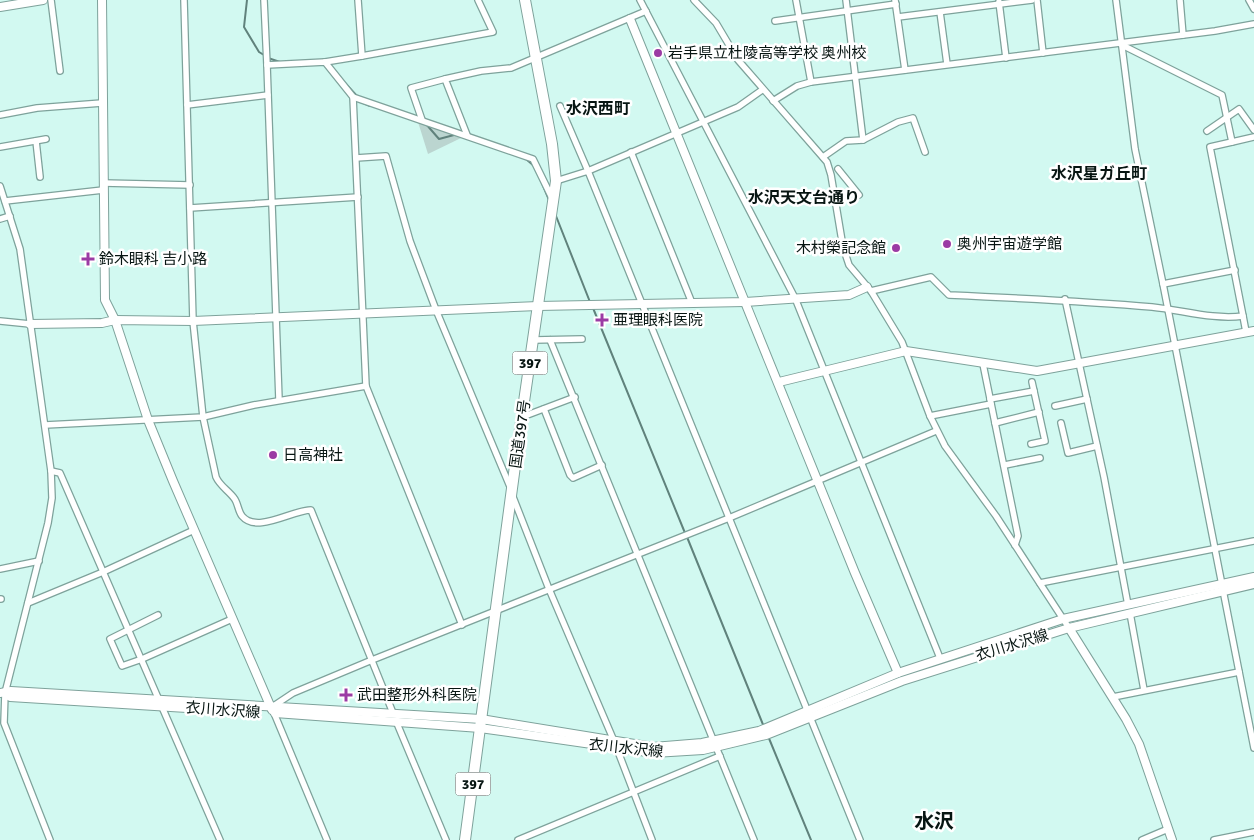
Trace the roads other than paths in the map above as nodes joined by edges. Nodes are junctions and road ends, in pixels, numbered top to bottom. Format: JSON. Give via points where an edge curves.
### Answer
{"nodes":[{"id":1,"x":43,"y":0,"type":"edge"},
{"id":2,"x":52,"y":0,"type":"edge"},
{"id":3,"x":102,"y":0,"type":"edge"},
{"id":4,"x":184,"y":0,"type":"edge"},
{"id":5,"x":264,"y":0,"type":"edge"},
{"id":6,"x":358,"y":0,"type":"edge"},
{"id":7,"x":478,"y":0,"type":"edge"},
{"id":8,"x":525,"y":0,"type":"edge"},
{"id":9,"x":640,"y":0,"type":"edge"},
{"id":10,"x":694,"y":0,"type":"edge"},
{"id":11,"x":796,"y":0,"type":"edge"},
{"id":12,"x":846,"y":0,"type":"edge"},
{"id":13,"x":1032,"y":0,"type":"edge"},
{"id":14,"x":1037,"y":0,"type":"edge"},
{"id":15,"x":1116,"y":0,"type":"edge"},
{"id":16,"x":1180,"y":0,"type":"edge"},
{"id":17,"x":1249,"y":0,"type":"edge"},
{"id":18,"x":896,"y":2,"type":"edge"},
{"id":19,"x":999,"y":2,"type":"edge"},
{"id":20,"x":0,"y":7,"type":"edge"},
{"id":21,"x":1254,"y":8,"type":"edge"},
{"id":22,"x":646,"y":11,"type":"junction"},
{"id":23,"x":847,"y":11,"type":"junction"},
{"id":24,"x":940,"y":12,"type":"junction"},
{"id":25,"x":898,"y":17,"type":"junction"},
{"id":26,"x":799,"y":18,"type":"junction"},
{"id":27,"x":630,"y":19,"type":"junction"},
{"id":28,"x":775,"y":21,"type":"dead end"},
{"id":29,"x":1254,"y":24,"type":"edge"},
{"id":30,"x":1183,"y":35,"type":"junction"},
{"id":31,"x":1122,"y":44,"type":"junction"},
{"id":32,"x":1043,"y":53,"type":"junction"},
{"id":33,"x":362,"y":56,"type":"junction"},
{"id":34,"x":536,"y":57,"type":"junction"},
{"id":35,"x":1006,"y":58,"type":"junction"},
{"id":36,"x":325,"y":62,"type":"junction"},
{"id":37,"x":947,"y":64,"type":"junction"},
{"id":38,"x":267,"y":65,"type":"junction"},
{"id":39,"x":905,"y":70,"type":"junction"},
{"id":40,"x":60,"y":71,"type":"dead end"},
{"id":41,"x":855,"y":77,"type":"junction"},
{"id":42,"x":445,"y":80,"type":"junction"},
{"id":43,"x":811,"y":82,"type":"junction"},
{"id":44,"x":762,"y":90,"type":"junction"},
{"id":45,"x":268,"y":95,"type":"junction"},
{"id":46,"x":353,"y":97,"type":"junction"},
{"id":47,"x":773,"y":101,"type":"junction"},
{"id":48,"x":102,"y":103,"type":"junction"},
{"id":49,"x":187,"y":105,"type":"junction"},
{"id":50,"x":560,"y":106,"type":"dead end"},
{"id":51,"x":0,"y":114,"type":"edge"},
{"id":52,"x":1226,"y":118,"type":"junction"},
{"id":53,"x":422,"y":120,"type":"junction"},
{"id":54,"x":702,"y":121,"type":"junction"},
{"id":55,"x":1254,"y":130,"type":"edge"},
{"id":56,"x":674,"y":132,"type":"junction"},
{"id":57,"x":1207,"y":132,"type":"dead end"},
{"id":58,"x":466,"y":135,"type":"junction"},
{"id":59,"x":1254,"y":138,"type":"edge"},
{"id":60,"x":46,"y":139,"type":"dead end"},
{"id":61,"x":36,"y":140,"type":"junction"},
{"id":62,"x":863,"y":140,"type":"junction"},
{"id":63,"x":1232,"y":142,"type":"junction"},
{"id":64,"x":0,"y":147,"type":"edge"},
{"id":65,"x":631,"y":152,"type":"junction"},
{"id":66,"x":925,"y":152,"type":"dead end"},
{"id":67,"x":823,"y":157,"type":"junction"},
{"id":68,"x":356,"y":158,"type":"junction"},
{"id":69,"x":838,"y":169,"type":"dead end"},
{"id":70,"x":588,"y":171,"type":"junction"},
{"id":71,"x":40,"y":177,"type":"dead end"},
{"id":72,"x":556,"y":181,"type":"junction"},
{"id":73,"x":190,"y":185,"type":"junction"},
{"id":74,"x":103,"y":186,"type":"junction"},
{"id":75,"x":0,"y":188,"type":"edge"},
{"id":76,"x":859,"y":195,"type":"dead end"},
{"id":77,"x":358,"y":197,"type":"junction"},
{"id":78,"x":553,"y":200,"type":"junction"},
{"id":79,"x":5,"y":201,"type":"junction"},
{"id":80,"x":272,"y":204,"type":"junction"},
{"id":81,"x":190,"y":208,"type":"junction"},
{"id":82,"x":10,"y":216,"type":"junction"},
{"id":83,"x":0,"y":219,"type":"edge"},
{"id":84,"x":1234,"y":270,"type":"junction"},
{"id":85,"x":1164,"y":284,"type":"junction"},
{"id":86,"x":869,"y":289,"type":"junction"},
{"id":87,"x":795,"y":298,"type":"junction"},
{"id":88,"x":1065,"y":299,"type":"junction"},
{"id":89,"x":745,"y":302,"type":"junction"},
{"id":90,"x":692,"y":303,"type":"junction"},
{"id":91,"x":641,"y":304,"type":"junction"},
{"id":92,"x":538,"y":306,"type":"junction"},
{"id":93,"x":1168,"y":308,"type":"junction"},
{"id":94,"x":436,"y":310,"type":"junction"},
{"id":95,"x":362,"y":313,"type":"junction"},
{"id":96,"x":276,"y":316,"type":"junction"},
{"id":97,"x":1243,"y":316,"type":"junction"},
{"id":98,"x":115,"y":320,"type":"junction"},
{"id":99,"x":0,"y":321,"type":"edge"},
{"id":100,"x":193,"y":321,"type":"junction"},
{"id":101,"x":30,"y":324,"type":"junction"},
{"id":102,"x":1250,"y":332,"type":"edge"},
{"id":103,"x":582,"y":339,"type":"dead end"},
{"id":104,"x":534,"y":340,"type":"junction"},
{"id":105,"x":550,"y":340,"type":"junction"},
{"id":106,"x":1175,"y":346,"type":"junction"},
{"id":107,"x":906,"y":351,"type":"junction"},
{"id":108,"x":983,"y":364,"type":"junction"},
{"id":109,"x":1080,"y":364,"type":"junction"},
{"id":110,"x":823,"y":370,"type":"junction"},
{"id":111,"x":779,"y":382,"type":"junction"},
{"id":112,"x":1032,"y":382,"type":"dead end"},
{"id":113,"x":366,"y":386,"type":"junction"},
{"id":114,"x":1034,"y":390,"type":"junction"},
{"id":115,"x":575,"y":397,"type":"junction"},
{"id":116,"x":1087,"y":399,"type":"junction"},
{"id":117,"x":279,"y":400,"type":"junction"},
{"id":118,"x":991,"y":402,"type":"junction"},
{"id":119,"x":1055,"y":406,"type":"dead end"},
{"id":120,"x":544,"y":409,"type":"junction"},
{"id":121,"x":1039,"y":412,"type":"junction"},
{"id":122,"x":930,"y":416,"type":"junction"},
{"id":123,"x":203,"y":417,"type":"junction"},
{"id":124,"x":522,"y":417,"type":"junction"},
{"id":125,"x":148,"y":420,"type":"junction"},
{"id":126,"x":995,"y":423,"type":"junction"},
{"id":127,"x":1061,"y":423,"type":"dead end"},
{"id":128,"x":45,"y":425,"type":"junction"},
{"id":129,"x":936,"y":431,"type":"junction"},
{"id":130,"x":1031,"y":444,"type":"dead end"},
{"id":131,"x":1097,"y":446,"type":"junction"},
{"id":132,"x":1040,"y":458,"type":"dead end"},
{"id":133,"x":861,"y":461,"type":"junction"},
{"id":134,"x":602,"y":465,"type":"junction"},
{"id":135,"x":1004,"y":466,"type":"junction"},
{"id":136,"x":52,"y":471,"type":"junction"},
{"id":137,"x":817,"y":480,"type":"junction"},
{"id":138,"x":512,"y":493,"type":"junction"},
{"id":139,"x":729,"y":518,"type":"junction"},
{"id":140,"x":194,"y":530,"type":"junction"},
{"id":141,"x":1254,"y":541,"type":"edge"},
{"id":142,"x":1014,"y":545,"type":"junction"},
{"id":143,"x":1215,"y":549,"type":"junction"},
{"id":144,"x":637,"y":555,"type":"junction"},
{"id":145,"x":39,"y":561,"type":"junction"},
{"id":146,"x":1121,"y":567,"type":"junction"},
{"id":147,"x":0,"y":569,"type":"edge"},
{"id":148,"x":103,"y":572,"type":"junction"},
{"id":149,"x":1254,"y":577,"type":"edge"},
{"id":150,"x":1040,"y":583,"type":"junction"},
{"id":151,"x":1254,"y":584,"type":"edge"},
{"id":152,"x":1222,"y":588,"type":"junction"},
{"id":153,"x":549,"y":589,"type":"junction"},
{"id":154,"x":28,"y":602,"type":"junction"},
{"id":155,"x":1128,"y":604,"type":"junction"},
{"id":156,"x":497,"y":610,"type":"junction"},
{"id":157,"x":1130,"y":613,"type":"junction"},
{"id":158,"x":158,"y":614,"type":"dead end"},
{"id":159,"x":232,"y":619,"type":"junction"},
{"id":160,"x":1064,"y":619,"type":"junction"},
{"id":161,"x":462,"y":625,"type":"junction"},
{"id":162,"x":128,"y":628,"type":"junction"},
{"id":163,"x":1069,"y":628,"type":"junction"},
{"id":164,"x":940,"y":658,"type":"junction"},
{"id":165,"x":142,"y":659,"type":"junction"},
{"id":166,"x":372,"y":660,"type":"junction"},
{"id":167,"x":1239,"y":672,"type":"junction"},
{"id":168,"x":898,"y":673,"type":"junction"},
{"id":169,"x":1144,"y":690,"type":"junction"},
{"id":170,"x":2,"y":693,"type":"edge"},
{"id":171,"x":1113,"y":697,"type":"junction"},
{"id":172,"x":161,"y":702,"type":"junction"},
{"id":173,"x":272,"y":711,"type":"junction"},
{"id":174,"x":393,"y":713,"type":"junction"},
{"id":175,"x":809,"y":714,"type":"junction"},
{"id":176,"x":396,"y":722,"type":"junction"},
{"id":177,"x":481,"y":723,"type":"junction"},
{"id":178,"x":715,"y":744,"type":"junction"},
{"id":179,"x":615,"y":745,"type":"junction"},
{"id":180,"x":1254,"y":748,"type":"edge"},
{"id":181,"x":720,"y":756,"type":"junction"},
{"id":182,"x":633,"y":793,"type":"junction"},
{"id":183,"x":1168,"y":829,"type":"junction"},
{"id":184,"x":1254,"y":832,"type":"edge"},
{"id":185,"x":50,"y":840,"type":"edge"},
{"id":186,"x":220,"y":840,"type":"edge"},
{"id":187,"x":327,"y":840,"type":"edge"},
{"id":188,"x":446,"y":840,"type":"edge"},
{"id":189,"x":465,"y":840,"type":"edge"},
{"id":190,"x":518,"y":840,"type":"edge"},
{"id":191,"x":652,"y":840,"type":"edge"},
{"id":192,"x":754,"y":840,"type":"edge"},
{"id":193,"x":860,"y":840,"type":"edge"},
{"id":194,"x":1142,"y":840,"type":"edge"},
{"id":195,"x":1172,"y":840,"type":"edge"},
{"id":196,"x":1214,"y":840,"type":"edge"}],
"edges":[{"from":1,"to":20,"type":"street"},
{"from":2,"to":40,"type":"street"},
{"from":3,"to":48,"type":"street"},
{"from":4,"to":49,"type":"street"},
{"from":5,"to":38,"type":"street"},
{"from":6,"to":33,"type":"street"},
{"from":7,"to":33,"type":"street","via":[[493,32]]},
{"from":8,"to":34,"type":"highway","name":"国道397号","number":"397"},
{"from":9,"to":22,"type":"street"},
{"from":10,"to":44,"type":"street","via":[[716,23],[738,60]]},
{"from":11,"to":26,"type":"street"},
{"from":12,"to":23,"type":"street"},
{"from":13,"to":19,"type":"street"},
{"from":14,"to":32,"type":"street"},
{"from":15,"to":31,"type":"street"},
{"from":16,"to":30,"type":"street"},
{"from":17,"to":21,"type":"street"},
{"from":18,"to":23,"type":"street"},
{"from":18,"to":25,"type":"street"},
{"from":19,"to":24,"type":"street"},
{"from":19,"to":35,"type":"street"},
{"from":22,"to":27,"type":"street"},
{"from":22,"to":54,"type":"street"},
{"from":23,"to":26,"type":"street"},
{"from":23,"to":41,"type":"street"},
{"from":24,"to":25,"type":"street"},
{"from":24,"to":37,"type":"street"},
{"from":25,"to":39,"type":"street"},
{"from":26,"to":28,"type":"street"},
{"from":26,"to":43,"type":"street"},
{"from":27,"to":34,"type":"street"},
{"from":27,"to":56,"type":"street"},
{"from":29,"to":30,"type":"street"},
{"from":30,"to":31,"type":"street"},
{"from":31,"to":32,"type":"street"},
{"from":31,"to":52,"type":"street","via":[[1222,95]]},
{"from":31,"to":85,"type":"street","via":[[1135,149]]},
{"from":32,"to":35,"type":"street"},
{"from":33,"to":36,"type":"street"},
{"from":34,"to":42,"type":"street","via":[[511,68]]},
{"from":34,"to":72,"type":"highway","name":"国道397号","number":"397"},
{"from":35,"to":37,"type":"street"},
{"from":36,"to":38,"type":"street"},
{"from":36,"to":46,"type":"street"},
{"from":37,"to":39,"type":"street"},
{"from":38,"to":45,"type":"street"},
{"from":39,"to":41,"type":"street"},
{"from":41,"to":43,"type":"street"},
{"from":41,"to":62,"type":"street"},
{"from":42,"to":53,"type":"street","via":[[412,88]]},
{"from":42,"to":58,"type":"street"},
{"from":43,"to":47,"type":"street","via":[[797,86]]},
{"from":44,"to":47,"type":"street"},
{"from":44,"to":54,"type":"street","via":[[738,107]]},
{"from":45,"to":49,"type":"street"},
{"from":45,"to":80,"type":"street"},
{"from":46,"to":53,"type":"street"},
{"from":46,"to":68,"type":"street"},
{"from":47,"to":67,"type":"street"},
{"from":48,"to":51,"type":"street"},
{"from":48,"to":74,"type":"street"},
{"from":49,"to":73,"type":"street"},
{"from":50,"to":70,"type":"street"},
{"from":52,"to":55,"type":"street","via":[[1239,109]]},
{"from":52,"to":57,"type":"street"},
{"from":52,"to":63,"type":"street"},
{"from":53,"to":58,"type":"street"},
{"from":54,"to":56,"type":"street"},
{"from":54,"to":87,"type":"street"},
{"from":56,"to":65,"type":"street"},
{"from":56,"to":89,"type":"street"},
{"from":58,"to":78,"type":"street","via":[[533,159]]},
{"from":59,"to":63,"type":"street"},
{"from":60,"to":61,"type":"street"},
{"from":61,"to":64,"type":"street"},
{"from":61,"to":71,"type":"street"},
{"from":62,"to":66,"type":"street","via":[[913,118]]},
{"from":62,"to":67,"type":"street","via":[[846,141]]},
{"from":63,"to":84,"type":"street","via":[[1210,147]]},
{"from":65,"to":70,"type":"street"},
{"from":65,"to":90,"type":"street"},
{"from":67,"to":86,"type":"street","via":[[831,175],[845,258]]},
{"from":68,"to":77,"type":"street"},
{"from":68,"to":94,"type":"street","via":[[386,156],[410,241]]},
{"from":69,"to":76,"type":"street"},
{"from":70,"to":72,"type":"street"},
{"from":70,"to":91,"type":"street"},
{"from":72,"to":78,"type":"highway","name":"国道397号","number":"397"},
{"from":73,"to":74,"type":"street"},
{"from":73,"to":81,"type":"street"},
{"from":74,"to":79,"type":"street"},
{"from":74,"to":98,"type":"street","via":[[105,300]]},
{"from":75,"to":79,"type":"street"},
{"from":77,"to":80,"type":"street"},
{"from":77,"to":95,"type":"street"},
{"from":78,"to":92,"type":"highway","name":"国道397号","number":"397"},
{"from":79,"to":82,"type":"street"},
{"from":80,"to":81,"type":"street"},
{"from":80,"to":96,"type":"street"},
{"from":81,"to":100,"type":"street"},
{"from":82,"to":83,"type":"street"},
{"from":82,"to":101,"type":"street","via":[[20,249]]},
{"from":84,"to":85,"type":"street"},
{"from":84,"to":97,"type":"street"},
{"from":85,"to":93,"type":"street"},
{"from":86,"to":87,"type":"street","via":[[849,295]]},
{"from":86,"to":88,"type":"street","via":[[931,277],[949,295]]},
{"from":86,"to":107,"type":"street"},
{"from":87,"to":89,"type":"street"},
{"from":87,"to":110,"type":"street"},
{"from":88,"to":93,"type":"street"},
{"from":88,"to":109,"type":"street"},
{"from":89,"to":90,"type":"street"},
{"from":89,"to":111,"type":"street"},
{"from":90,"to":91,"type":"street"},
{"from":91,"to":92,"type":"street"},
{"from":91,"to":139,"type":"street"},
{"from":92,"to":94,"type":"street"},
{"from":92,"to":104,"type":"highway","name":"国道397号","number":"397"},
{"from":93,"to":97,"type":"street","via":[[1227,319]]},
{"from":93,"to":106,"type":"street"},
{"from":94,"to":95,"type":"street"},
{"from":94,"to":138,"type":"street"},
{"from":95,"to":96,"type":"street"},
{"from":95,"to":113,"type":"street"},
{"from":96,"to":100,"type":"street"},
{"from":96,"to":117,"type":"street"},
{"from":97,"to":102,"type":"street"},
{"from":98,"to":100,"type":"street"},
{"from":98,"to":101,"type":"street"},
{"from":98,"to":125,"type":"street"},
{"from":99,"to":101,"type":"street"},
{"from":100,"to":123,"type":"street"},
{"from":101,"to":128,"type":"street"},
{"from":102,"to":106,"type":"street"},
{"from":103,"to":105,"type":"street"},
{"from":104,"to":105,"type":"street"},
{"from":104,"to":124,"type":"highway","name":"国道397号","number":"397"},
{"from":105,"to":115,"type":"street"},
{"from":106,"to":109,"type":"street"},
{"from":106,"to":143,"type":"street"},
{"from":107,"to":108,"type":"street"},
{"from":107,"to":110,"type":"street"},
{"from":107,"to":122,"type":"street"},
{"from":108,"to":109,"type":"street","via":[[1037,371]]},
{"from":108,"to":118,"type":"street"},
{"from":109,"to":116,"type":"street"},
{"from":110,"to":111,"type":"street"},
{"from":110,"to":133,"type":"street"},
{"from":111,"to":137,"type":"street"},
{"from":112,"to":114,"type":"street"},
{"from":113,"to":117,"type":"street"},
{"from":113,"to":161,"type":"street"},
{"from":114,"to":118,"type":"street"},
{"from":114,"to":121,"type":"street"},
{"from":115,"to":120,"type":"street"},
{"from":115,"to":134,"type":"street"},
{"from":116,"to":119,"type":"street"},
{"from":116,"to":131,"type":"street"},
{"from":117,"to":123,"type":"street"},
{"from":118,"to":122,"type":"street"},
{"from":118,"to":126,"type":"street"},
{"from":120,"to":124,"type":"street"},
{"from":120,"to":134,"type":"street","via":[[573,478]]},
{"from":121,"to":126,"type":"street"},
{"from":121,"to":130,"type":"street","via":[[1045,441]]},
{"from":122,"to":129,"type":"street"},
{"from":123,"to":125,"type":"street"},
{"from":123,"to":166,"type":"street","via":[[218,483],[234,498],[243,517],[267,522],[310,510]]},
{"from":124,"to":138,"type":"highway","name":"国道397号","number":"397"},
{"from":125,"to":128,"type":"street"},
{"from":125,"to":140,"type":"street"},
{"from":126,"to":135,"type":"street"},
{"from":127,"to":131,"type":"street","via":[[1068,453]]},
{"from":128,"to":136,"type":"street"},
{"from":129,"to":133,"type":"street"},
{"from":129,"to":142,"type":"street"},
{"from":131,"to":146,"type":"street"},
{"from":132,"to":135,"type":"street"},
{"from":133,"to":137,"type":"street"},
{"from":133,"to":164,"type":"street"},
{"from":134,"to":144,"type":"street"},
{"from":135,"to":142,"type":"street","via":[[1018,536]]},
{"from":136,"to":145,"type":"street","via":[[52,498]]},
{"from":136,"to":148,"type":"street","via":[[60,473]]},
{"from":137,"to":139,"type":"street"},
{"from":137,"to":168,"type":"street"},
{"from":138,"to":153,"type":"street"},
{"from":138,"to":156,"type":"highway","name":"国道397号","number":"397"},
{"from":139,"to":144,"type":"street"},
{"from":139,"to":175,"type":"street"},
{"from":140,"to":148,"type":"street"},
{"from":140,"to":159,"type":"street"},
{"from":141,"to":143,"type":"street"},
{"from":142,"to":150,"type":"street"},
{"from":143,"to":146,"type":"street"},
{"from":143,"to":152,"type":"street"},
{"from":144,"to":153,"type":"street"},
{"from":144,"to":178,"type":"street"},
{"from":145,"to":147,"type":"street"},
{"from":145,"to":154,"type":"street"},
{"from":146,"to":150,"type":"street"},
{"from":146,"to":155,"type":"street"},
{"from":148,"to":154,"type":"street"},
{"from":148,"to":162,"type":"street"},
{"from":149,"to":152,"type":"street","name":"衣川水沢線"},
{"from":150,"to":160,"type":"street"},
{"from":151,"to":152,"type":"street","name":"衣川水沢線"},
{"from":152,"to":155,"type":"street","name":"衣川水沢線"},
{"from":152,"to":157,"type":"street","name":"衣川水沢線"},
{"from":152,"to":167,"type":"street"},
{"from":153,"to":156,"type":"street"},
{"from":153,"to":179,"type":"street"},
{"from":154,"to":170,"type":"street"},
{"from":155,"to":160,"type":"street","name":"衣川水沢線"},
{"from":156,"to":161,"type":"street"},
{"from":156,"to":177,"type":"highway","name":"国道397号","number":"397"},
{"from":157,"to":163,"type":"street","name":"衣川水沢線"},
{"from":157,"to":169,"type":"street"},
{"from":158,"to":162,"type":"street"},
{"from":159,"to":165,"type":"street"},
{"from":159,"to":173,"type":"street"},
{"from":160,"to":163,"type":"street"},
{"from":160,"to":164,"type":"street","name":"衣川水沢線"},
{"from":161,"to":166,"type":"street"},
{"from":162,"to":165,"type":"street"},
{"from":162,"to":165,"type":"street","via":[[110,639],[122,666]]},
{"from":163,"to":171,"type":"street"},
{"from":163,"to":175,"type":"street","name":"衣川水沢線"},
{"from":164,"to":168,"type":"street","name":"衣川水沢線"},
{"from":165,"to":172,"type":"street"},
{"from":166,"to":173,"type":"street","via":[[293,693]]},
{"from":166,"to":174,"type":"street"},
{"from":167,"to":169,"type":"street"},
{"from":167,"to":180,"type":"street"},
{"from":168,"to":175,"type":"street","name":"衣川水沢線"},
{"from":169,"to":171,"type":"street"},
{"from":170,"to":172,"type":"street","name":"衣川水沢線","via":[[11,691]]},
{"from":170,"to":185,"type":"street","via":[[4,723]]},
{"from":171,"to":183,"type":"street","via":[[1146,761]]},
{"from":172,"to":173,"type":"street","name":"衣川水沢線"},
{"from":172,"to":186,"type":"street"},
{"from":173,"to":174,"type":"street","name":"衣川水沢線"},
{"from":173,"to":176,"type":"street","name":"衣川水沢線"},
{"from":173,"to":187,"type":"street"},
{"from":174,"to":177,"type":"street","name":"衣川水沢線"},
{"from":175,"to":178,"type":"street","name":"衣川水沢線","via":[[766,735]]},
{"from":175,"to":193,"type":"street"},
{"from":176,"to":177,"type":"street","name":"衣川水沢線"},
{"from":176,"to":188,"type":"street"},
{"from":177,"to":179,"type":"street","name":"衣川水沢線"},
{"from":177,"to":189,"type":"highway","name":"国道397号","number":"397"},
{"from":178,"to":179,"type":"street","name":"衣川水沢線","via":[[703,750],[654,753]]},
{"from":178,"to":181,"type":"street"},
{"from":179,"to":182,"type":"street"},
{"from":181,"to":182,"type":"street"},
{"from":181,"to":192,"type":"street"},
{"from":182,"to":190,"type":"street"},
{"from":182,"to":191,"type":"street"},
{"from":183,"to":194,"type":"street"},
{"from":183,"to":195,"type":"street"},
{"from":184,"to":196,"type":"street"}]}
